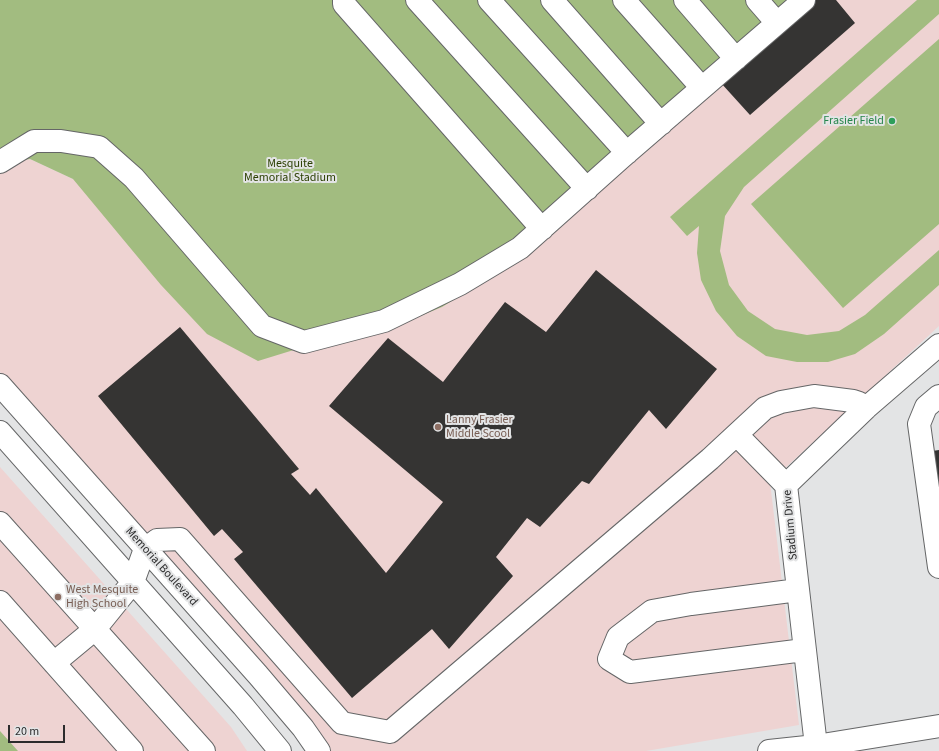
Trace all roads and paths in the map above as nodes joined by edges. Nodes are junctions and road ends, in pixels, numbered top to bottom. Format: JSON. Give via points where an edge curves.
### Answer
{"nodes":[{"id":1,"x":344,"y":0,"type":"edge"},
{"id":2,"x":417,"y":0,"type":"edge"},
{"id":3,"x":488,"y":0,"type":"edge"},
{"id":4,"x":552,"y":0,"type":"edge"},
{"id":5,"x":624,"y":0,"type":"edge"},
{"id":6,"x":685,"y":0,"type":"edge"},
{"id":7,"x":757,"y":0,"type":"edge"},
{"id":8,"x":804,"y":0,"type":"edge"},
{"id":9,"x":777,"y":23,"type":"junction"},
{"id":10,"x":736,"y":59,"type":"junction"},
{"id":11,"x":702,"y":88,"type":"junction"},
{"id":12,"x":661,"y":124,"type":"junction"},
{"id":13,"x":627,"y":153,"type":"junction"},
{"id":14,"x":0,"y":162,"type":"edge"},
{"id":15,"x":587,"y":189,"type":"junction"},
{"id":16,"x":542,"y":229,"type":"junction"},
{"id":17,"x":939,"y":345,"type":"edge"},
{"id":18,"x":0,"y":385,"type":"edge"},
{"id":19,"x":939,"y":396,"type":"edge"},
{"id":20,"x":866,"y":408,"type":"junction"},
{"id":21,"x":0,"y":432,"type":"edge"},
{"id":22,"x":737,"y":435,"type":"junction"},
{"id":23,"x":786,"y":485,"type":"junction"},
{"id":24,"x":0,"y":523,"type":"edge"},
{"id":25,"x":145,"y":549,"type":"junction"},
{"id":26,"x":939,"y":567,"type":"edge"},
{"id":27,"x":134,"y":582,"type":"junction"},
{"id":28,"x":798,"y":590,"type":"junction"},
{"id":29,"x":0,"y":602,"type":"edge"},
{"id":30,"x":95,"y":629,"type":"junction"},
{"id":31,"x":804,"y":650,"type":"junction"},
{"id":32,"x":54,"y":663,"type":"junction"},
{"id":33,"x":939,"y":726,"type":"edge"},
{"id":34,"x":818,"y":748,"type":"edge"},
{"id":35,"x":132,"y":751,"type":"edge"},
{"id":36,"x":204,"y":751,"type":"edge"},
{"id":37,"x":280,"y":751,"type":"edge"},
{"id":38,"x":319,"y":751,"type":"edge"},
{"id":39,"x":769,"y":751,"type":"edge"}],
"edges":[{"from":1,"to":16,"type":"street","via":[[344,4]]},
{"from":2,"to":15,"type":"street"},
{"from":3,"to":13,"type":"street"},
{"from":4,"to":12,"type":"street"},
{"from":5,"to":11,"type":"street"},
{"from":6,"to":10,"type":"street"},
{"from":7,"to":9,"type":"street"},
{"from":8,"to":9,"type":"street"},
{"from":9,"to":10,"type":"street"},
{"from":10,"to":11,"type":"street"},
{"from":11,"to":12,"type":"street"},
{"from":12,"to":13,"type":"street"},
{"from":13,"to":15,"type":"street"},
{"from":14,"to":16,"type":"street","via":[[34,141],[61,141],[99,147],[134,178],[262,326],[304,342],[384,321],[467,280],[520,248]]},
{"from":15,"to":16,"type":"street"},
{"from":17,"to":20,"type":"street","name":"Stadium Drive"},
{"from":18,"to":25,"type":"street","name":"Memorial Boulevard"},
{"from":19,"to":26,"type":"street","via":[[926,407],[919,424]]},
{"from":20,"to":22,"type":"street","via":[[854,401],[814,396],[781,402],[765,408]]},
{"from":20,"to":23,"type":"street","name":"Stadium Drive"},
{"from":21,"to":27,"type":"street"},
{"from":22,"to":23,"type":"street"},
{"from":22,"to":25,"type":"street","via":[[390,732],[342,723],[180,538],[157,540]]},
{"from":23,"to":28,"type":"street","name":"Stadium Drive"},
{"from":24,"to":30,"type":"street"},
{"from":25,"to":27,"type":"street"},
{"from":25,"to":38,"type":"street","name":"Memorial Boulevard","via":[[258,675]]},
{"from":27,"to":30,"type":"street"},
{"from":27,"to":37,"type":"street"},
{"from":28,"to":31,"type":"street","name":"Stadium Drive"},
{"from":28,"to":31,"type":"street","via":[[652,611],[618,638],[609,659],[630,672]]},
{"from":29,"to":32,"type":"street"},
{"from":30,"to":32,"type":"street"},
{"from":30,"to":36,"type":"street"},
{"from":31,"to":34,"type":"street","name":"Stadium Drive"},
{"from":32,"to":35,"type":"street"},
{"from":33,"to":34,"type":"street"},
{"from":34,"to":39,"type":"street"}]}
